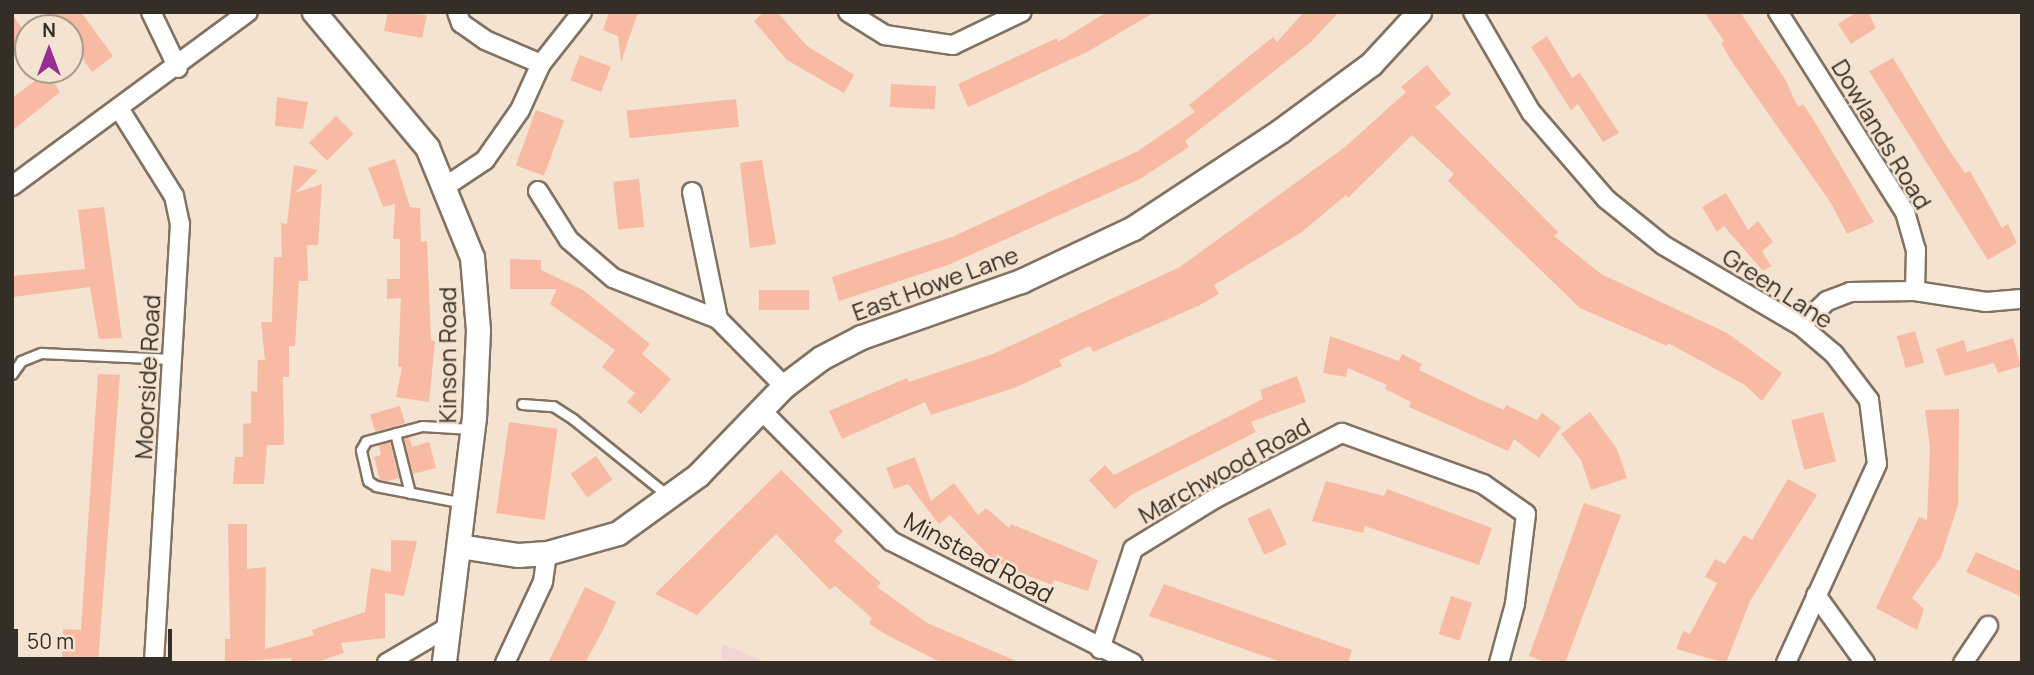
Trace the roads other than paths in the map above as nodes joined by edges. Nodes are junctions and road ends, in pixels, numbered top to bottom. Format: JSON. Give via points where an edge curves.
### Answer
{"nodes":[{"id":1,"x":151,"y":12,"type":"edge"},
{"id":2,"x":248,"y":12,"type":"edge"},
{"id":3,"x":314,"y":12,"type":"edge"},
{"id":4,"x":457,"y":12,"type":"edge"},
{"id":5,"x":582,"y":12,"type":"edge"},
{"id":6,"x":848,"y":12,"type":"edge"},
{"id":7,"x":1022,"y":12,"type":"edge"},
{"id":8,"x":1419,"y":12,"type":"edge"},
{"id":9,"x":1473,"y":12,"type":"edge"},
{"id":10,"x":1778,"y":12,"type":"edge"},
{"id":11,"x":541,"y":64,"type":"junction"},
{"id":12,"x":178,"y":68,"type":"junction"},
{"id":13,"x":120,"y":110,"type":"junction"},
{"id":14,"x":12,"y":186,"type":"edge"},
{"id":15,"x":446,"y":186,"type":"junction"},
{"id":16,"x":538,"y":191,"type":"dead end"},
{"id":17,"x":692,"y":192,"type":"dead end"},
{"id":18,"x":1915,"y":291,"type":"junction"},
{"id":19,"x":2022,"y":299,"type":"edge"},
{"id":20,"x":718,"y":319,"type":"junction"},
{"id":21,"x":1801,"y":327,"type":"junction"},
{"id":22,"x":172,"y":359,"type":"junction"},
{"id":23,"x":12,"y":374,"type":"edge"},
{"id":24,"x":783,"y":386,"type":"junction"},
{"id":25,"x":522,"y":404,"type":"dead end"},
{"id":26,"x":761,"y":410,"type":"junction"},
{"id":27,"x":473,"y":429,"type":"junction"},
{"id":28,"x":395,"y":433,"type":"junction"},
{"id":29,"x":410,"y":493,"type":"junction"},
{"id":30,"x":670,"y":498,"type":"junction"},
{"id":31,"x":465,"y":503,"type":"junction"},
{"id":32,"x":459,"y":546,"type":"junction"},
{"id":33,"x":547,"y":553,"type":"junction"},
{"id":34,"x":1816,"y":595,"type":"junction"},
{"id":35,"x":1989,"y":626,"type":"dead end"},
{"id":36,"x":449,"y":627,"type":"junction"},
{"id":37,"x":1100,"y":649,"type":"junction"},
{"id":38,"x":154,"y":663,"type":"edge"},
{"id":39,"x":387,"y":663,"type":"edge"},
{"id":40,"x":444,"y":663,"type":"edge"},
{"id":41,"x":505,"y":663,"type":"edge"},
{"id":42,"x":1133,"y":663,"type":"edge"},
{"id":43,"x":1499,"y":663,"type":"edge"},
{"id":44,"x":1786,"y":663,"type":"edge"},
{"id":45,"x":1865,"y":663,"type":"edge"},
{"id":46,"x":1963,"y":663,"type":"edge"}],
"edges":[{"from":1,"to":12,"type":"street"},
{"from":2,"to":12,"type":"street"},
{"from":3,"to":15,"type":"street","name":"Kinson Road","via":[[426,147]]},
{"from":4,"to":11,"type":"street","via":[[461,23],[485,40]]},
{"from":5,"to":11,"type":"street"},
{"from":6,"to":7,"type":"street","via":[[885,35],[953,45]]},
{"from":8,"to":24,"type":"street","name":"East Howe Lane","via":[[1371,64],[1258,147],[1133,228],[1021,281],[861,337]]},
{"from":9,"to":21,"type":"street","name":"Green Lane","via":[[1531,112],[1606,199],[1663,245]]},
{"from":10,"to":18,"type":"street","name":"Dowlands Road","via":[[1905,212],[1916,250]]},
{"from":11,"to":15,"type":"street","via":[[520,110],[485,160]]},
{"from":12,"to":13,"type":"street"},
{"from":13,"to":14,"type":"street"},
{"from":13,"to":22,"type":"street","name":"Moorside Road","via":[[174,196],[180,224]]},
{"from":15,"to":27,"type":"street","name":"Kinson Road","via":[[473,267],[478,330]]},
{"from":16,"to":20,"type":"street","via":[[569,240],[613,278]]},
{"from":17,"to":20,"type":"street"},
{"from":18,"to":19,"type":"street","via":[[1986,302]]},
{"from":18,"to":21,"type":"street","via":[[1872,289],[1839,295]]},
{"from":20,"to":24,"type":"street"},
{"from":21,"to":34,"type":"street","name":"Green Lane","via":[[1834,354],[1869,400],[1877,464]]},
{"from":22,"to":23,"type":"lane","via":[[41,353],[22,361]]},
{"from":22,"to":38,"type":"street","name":"Moorside Road"},
{"from":24,"to":26,"type":"street","name":"East Howe Lane"},
{"from":25,"to":30,"type":"lane","via":[[553,406]]},
{"from":26,"to":30,"type":"street","name":"East Howe Lane"},
{"from":26,"to":37,"type":"street","name":"Minstead Road","via":[[891,541]]},
{"from":27,"to":28,"type":"lane","via":[[422,426]]},
{"from":27,"to":31,"type":"street","name":"Kinson Road"},
{"from":28,"to":29,"type":"lane"},
{"from":28,"to":29,"type":"lane","via":[[362,445],[368,481]]},
{"from":29,"to":31,"type":"lane"},
{"from":30,"to":33,"type":"street","name":"East Howe Lane","via":[[618,533]]},
{"from":31,"to":32,"type":"street","name":"Kinson Road"},
{"from":32,"to":33,"type":"street","name":"East Howe Lane","via":[[518,555]]},
{"from":32,"to":36,"type":"street","name":"Kinson Road"},
{"from":33,"to":41,"type":"street","via":[[543,582]]},
{"from":34,"to":44,"type":"street","name":"Green Lane"},
{"from":34,"to":45,"type":"street"},
{"from":35,"to":46,"type":"street"},
{"from":36,"to":39,"type":"street"},
{"from":36,"to":40,"type":"street","name":"Kinson Road"},
{"from":37,"to":42,"type":"street","name":"Minstead Road"},
{"from":37,"to":43,"type":"street","name":"Marchwood Road","via":[[1133,549],[1216,498],[1342,433],[1483,484],[1526,514],[1515,604]]}]}
